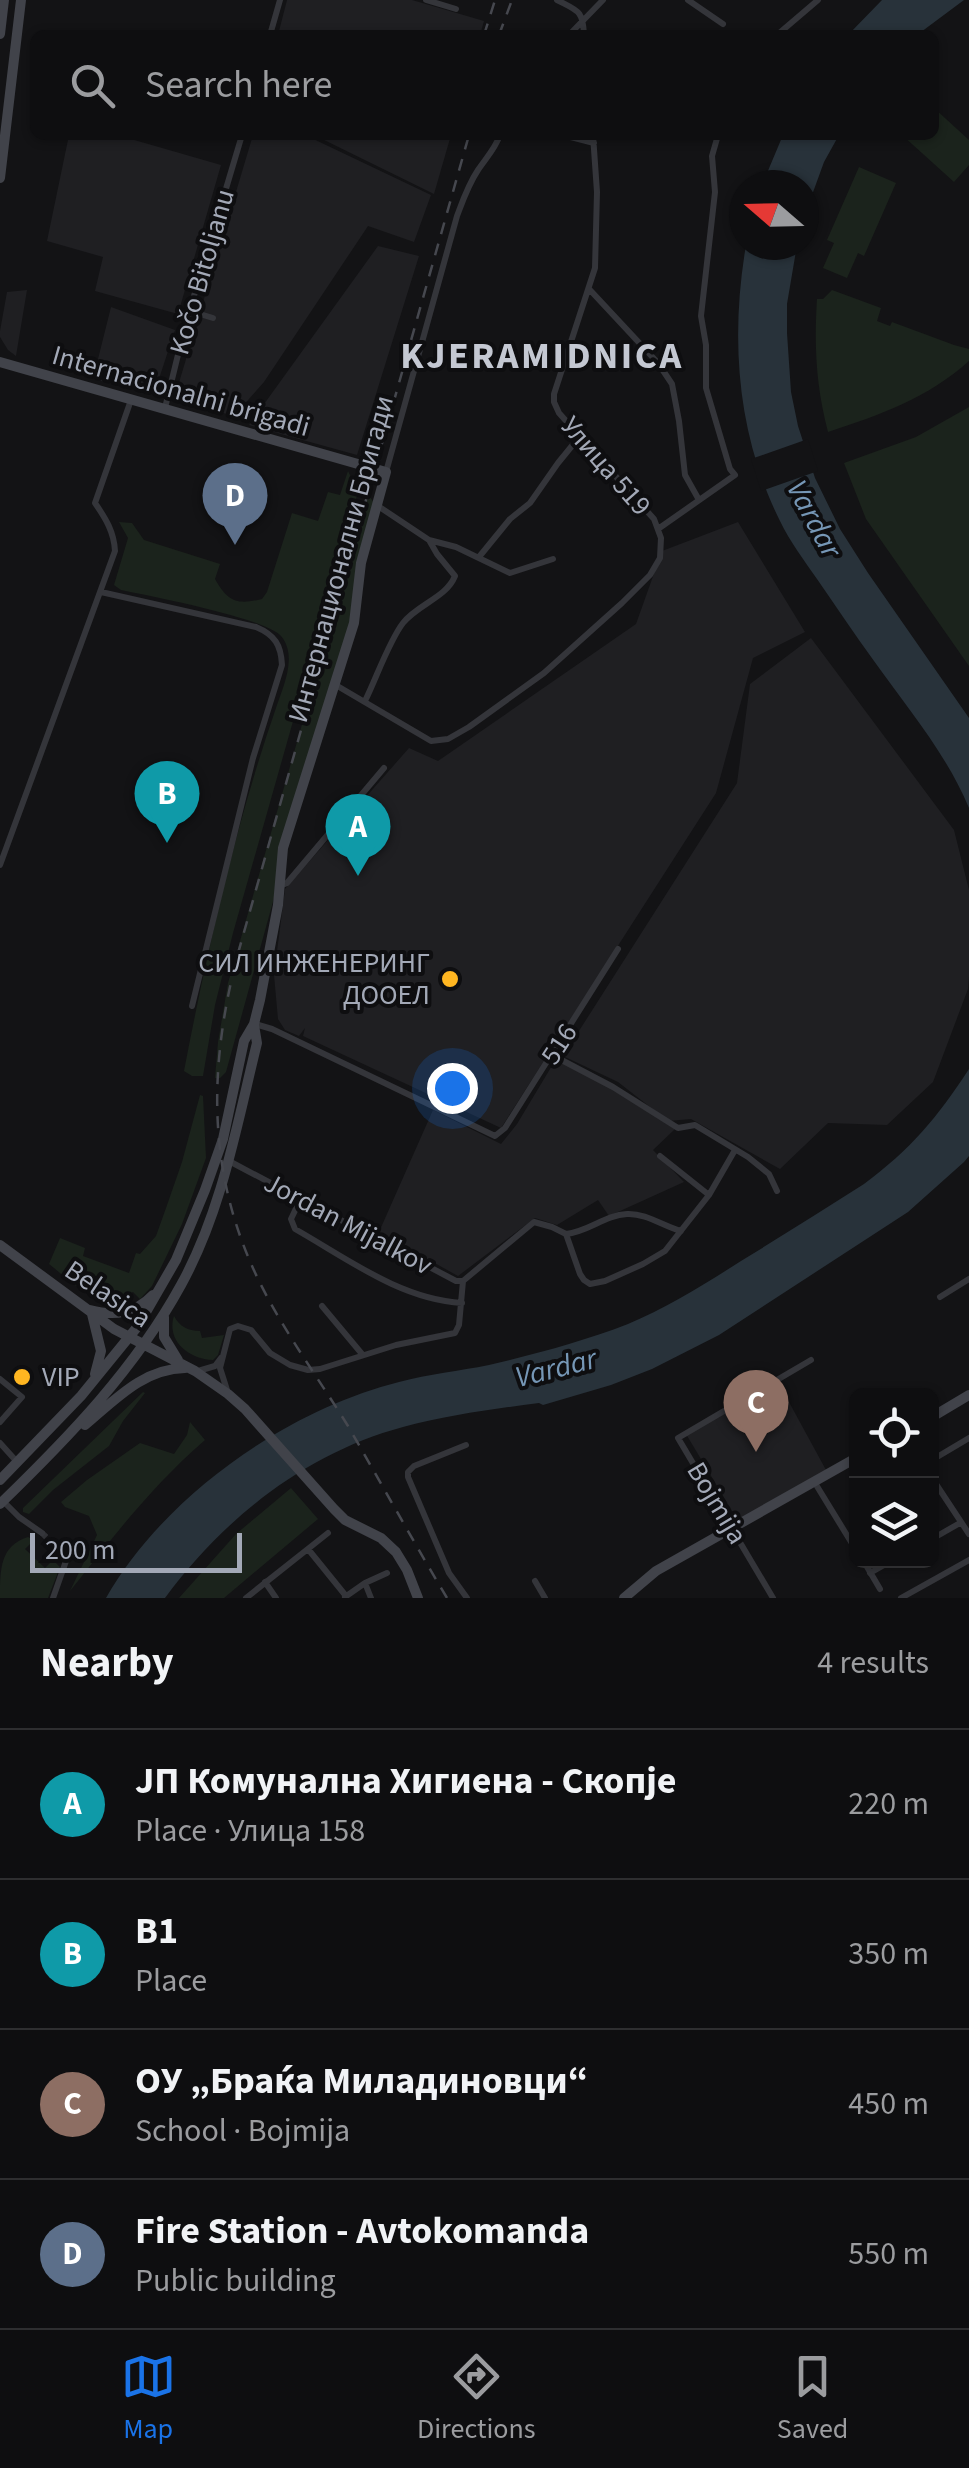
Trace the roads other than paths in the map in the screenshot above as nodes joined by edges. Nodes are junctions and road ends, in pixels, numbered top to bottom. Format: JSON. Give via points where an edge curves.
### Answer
{"nodes":[{"id":1,"x":4,"y":0,"type":"edge"},
{"id":2,"x":21,"y":0,"type":"edge"},
{"id":3,"x":280,"y":0,"type":"edge"},
{"id":4,"x":426,"y":0,"type":"edge"},
{"id":5,"x":558,"y":0,"type":"edge"},
{"id":6,"x":603,"y":0,"type":"edge"},
{"id":7,"x":688,"y":0,"type":"edge"},
{"id":8,"x":818,"y":0,"type":"edge"},
{"id":9,"x":456,"y":8,"type":"dead end"},
{"id":10,"x":583,"y":18,"type":"junction"},
{"id":11,"x":722,"y":24,"type":"dead end"},
{"id":12,"x":271,"y":30,"type":"edge"},
{"id":13,"x":572,"y":30,"type":"edge"},
{"id":14,"x":584,"y":30,"type":"edge"},
{"id":15,"x":783,"y":30,"type":"edge"},
{"id":16,"x":0,"y":34,"type":"edge"},
{"id":17,"x":241,"y":140,"type":"edge"},
{"id":18,"x":498,"y":140,"type":"edge"},
{"id":19,"x":593,"y":140,"type":"edge"},
{"id":20,"x":717,"y":140,"type":"edge"},
{"id":21,"x":0,"y":178,"type":"edge"},
{"id":22,"x":590,"y":290,"type":"junction"},
{"id":23,"x":190,"y":311,"type":"junction"},
{"id":24,"x":213,"y":318,"type":"dead end"},
{"id":25,"x":0,"y":358,"type":"edge"},
{"id":26,"x":21,"y":369,"type":"junction"},
{"id":27,"x":0,"y":374,"type":"edge"},
{"id":28,"x":130,"y":400,"type":"junction"},
{"id":29,"x":165,"y":410,"type":"junction"},
{"id":30,"x":580,"y":436,"type":"junction"},
{"id":31,"x":350,"y":463,"type":"junction"},
{"id":32,"x":386,"y":475,"type":"junction"},
{"id":33,"x":370,"y":477,"type":"junction"},
{"id":34,"x":699,"y":500,"type":"junction"},
{"id":35,"x":378,"y":506,"type":"junction"},
{"id":36,"x":658,"y":529,"type":"junction"},
{"id":37,"x":429,"y":540,"type":"junction"},
{"id":38,"x":479,"y":558,"type":"junction"},
{"id":39,"x":553,"y":559,"type":"dead end"},
{"id":40,"x":101,"y":592,"type":"junction"},
{"id":41,"x":333,"y":683,"type":"junction"},
{"id":42,"x":366,"y":701,"type":"junction"},
{"id":43,"x":384,"y":768,"type":"dead end"},
{"id":44,"x":0,"y":865,"type":"edge"},
{"id":45,"x":279,"y":887,"type":"junction"},
{"id":46,"x":618,"y":949,"type":"dead end"},
{"id":47,"x":192,"y":1006,"type":"dead end"},
{"id":48,"x":254,"y":1024,"type":"junction"},
{"id":49,"x":552,"y":1055,"type":"junction"},
{"id":50,"x":735,"y":1150,"type":"junction"},
{"id":51,"x":660,"y":1156,"type":"dead end"},
{"id":52,"x":228,"y":1160,"type":"junction"},
{"id":53,"x":777,"y":1192,"type":"dead end"},
{"id":54,"x":709,"y":1195,"type":"junction"},
{"id":55,"x":301,"y":1198,"type":"junction"},
{"id":56,"x":681,"y":1230,"type":"junction"},
{"id":57,"x":566,"y":1234,"type":"junction"},
{"id":58,"x":0,"y":1244,"type":"edge"},
{"id":59,"x":969,"y":1279,"type":"edge"},
{"id":60,"x":463,"y":1281,"type":"junction"},
{"id":61,"x":164,"y":1284,"type":"junction"},
{"id":62,"x":940,"y":1297,"type":"dead end"},
{"id":63,"x":462,"y":1302,"type":"junction"},
{"id":64,"x":322,"y":1306,"type":"dead end"},
{"id":65,"x":165,"y":1310,"type":"junction"},
{"id":66,"x":88,"y":1312,"type":"junction"},
{"id":67,"x":130,"y":1338,"type":"junction"},
{"id":68,"x":143,"y":1345,"type":"junction"},
{"id":69,"x":362,"y":1354,"type":"junction"},
{"id":70,"x":222,"y":1358,"type":"junction"},
{"id":71,"x":811,"y":1360,"type":"dead end"},
{"id":72,"x":189,"y":1368,"type":"junction"},
{"id":73,"x":0,"y":1379,"type":"edge"},
{"id":74,"x":228,"y":1394,"type":"junction"},
{"id":75,"x":969,"y":1395,"type":"edge"},
{"id":76,"x":81,"y":1396,"type":"junction"},
{"id":77,"x":939,"y":1412,"type":"edge"},
{"id":78,"x":0,"y":1422,"type":"edge"},
{"id":79,"x":969,"y":1438,"type":"edge"},
{"id":80,"x":65,"y":1440,"type":"junction"},
{"id":81,"x":0,"y":1444,"type":"edge"},
{"id":82,"x":466,"y":1445,"type":"dead end"},
{"id":83,"x":939,"y":1456,"type":"edge"},
{"id":84,"x":849,"y":1462,"type":"edge"},
{"id":85,"x":18,"y":1463,"type":"junction"},
{"id":86,"x":0,"y":1480,"type":"edge"},
{"id":87,"x":815,"y":1483,"type":"junction"},
{"id":88,"x":939,"y":1489,"type":"edge"},
{"id":89,"x":1,"y":1502,"type":"edge"},
{"id":90,"x":960,"y":1523,"type":"junction"},
{"id":91,"x":732,"y":1528,"type":"junction"},
{"id":92,"x":42,"y":1533,"type":"tunnel mouth"},
{"id":93,"x":328,"y":1533,"type":"dead end"},
{"id":94,"x":969,"y":1534,"type":"edge"},
{"id":95,"x":939,"y":1535,"type":"edge"},
{"id":96,"x":849,"y":1539,"type":"edge"},
{"id":97,"x":308,"y":1549,"type":"junction"},
{"id":98,"x":59,"y":1550,"type":"dead end"},
{"id":99,"x":969,"y":1560,"type":"edge"},
{"id":100,"x":867,"y":1568,"type":"edge"},
{"id":101,"x":879,"y":1568,"type":"edge"},
{"id":102,"x":387,"y":1573,"type":"dead end"},
{"id":103,"x":870,"y":1573,"type":"junction"},
{"id":104,"x":535,"y":1581,"type":"dead end"},
{"id":105,"x":265,"y":1582,"type":"junction"},
{"id":106,"x":365,"y":1583,"type":"junction"},
{"id":107,"x":880,"y":1590,"type":"dead end"},
{"id":108,"x":345,"y":1597,"type":"edge"},
{"id":109,"x":54,"y":1598,"type":"edge"},
{"id":110,"x":246,"y":1598,"type":"edge"},
{"id":111,"x":276,"y":1598,"type":"edge"},
{"id":112,"x":372,"y":1598,"type":"edge"},
{"id":113,"x":418,"y":1598,"type":"edge"},
{"id":114,"x":467,"y":1598,"type":"edge"},
{"id":115,"x":545,"y":1598,"type":"edge"},
{"id":116,"x":624,"y":1598,"type":"edge"},
{"id":117,"x":773,"y":1598,"type":"edge"},
{"id":118,"x":902,"y":1598,"type":"edge"}],
"edges":[{"from":1,"to":16,"type":"street"},
{"from":2,"to":21,"type":"street"},
{"from":3,"to":12,"type":"street"},
{"from":4,"to":9,"type":"street"},
{"from":5,"to":10,"type":"street"},
{"from":6,"to":10,"type":"street"},
{"from":7,"to":11,"type":"street"},
{"from":8,"to":15,"type":"street"},
{"from":10,"to":13,"type":"street"},
{"from":10,"to":14,"type":"street"},
{"from":17,"to":23,"type":"street","name":"Kočo Bitoljanu"},
{"from":18,"to":32,"type":"street","name":"Интернационални Бригади","via":[[457,216]]},
{"from":19,"to":22,"type":"street","via":[[596,257]]},
{"from":20,"to":34,"type":"street","via":[[702,316],[706,388],[734,475]]},
{"from":22,"to":30,"type":"street","name":"Улица 519","via":[[554,394],[557,410]]},
{"from":22,"to":34,"type":"street","via":[[672,384],[685,475]]},
{"from":23,"to":24,"type":"street"},
{"from":23,"to":29,"type":"street","name":"Kočo Bitoljanu"},
{"from":25,"to":26,"type":"street"},
{"from":26,"to":27,"type":"street"},
{"from":26,"to":28,"type":"street","name":"Internacionalni brigadi"},
{"from":28,"to":29,"type":"street","name":"Internacionalni brigadi"},
{"from":28,"to":40,"type":"street","via":[[95,504],[114,539]]},
{"from":29,"to":31,"type":"street","name":"Internacionalni brigadi"},
{"from":30,"to":36,"type":"street","name":"Улица 519"},
{"from":30,"to":38,"type":"street"},
{"from":31,"to":32,"type":"street","name":"Internacionalni brigadi"},
{"from":31,"to":33,"type":"street","name":"Internacionalni brigadi"},
{"from":32,"to":33,"type":"street","name":"Интернационални Бригади"},
{"from":32,"to":35,"type":"street","name":"Интернационални Бригади"},
{"from":33,"to":35,"type":"street"},
{"from":34,"to":36,"type":"street"},
{"from":35,"to":37,"type":"street"},
{"from":35,"to":41,"type":"street","name":"Интернационални Бригади","via":[[361,563],[354,623]]},
{"from":36,"to":42,"type":"street","via":[[662,547],[650,575],[544,673],[448,739],[431,741]]},
{"from":37,"to":38,"type":"street"},
{"from":37,"to":42,"type":"street","via":[[454,580],[400,627]]},
{"from":38,"to":39,"type":"street","via":[[510,573]]},
{"from":40,"to":44,"type":"street"},
{"from":40,"to":47,"type":"street","via":[[256,627],[275,638],[282,653]]},
{"from":41,"to":42,"type":"street"},
{"from":41,"to":45,"type":"street","name":"Интернационални Бригади","via":[[283,848]]},
{"from":43,"to":45,"type":"street"},
{"from":45,"to":48,"type":"street"},
{"from":46,"to":49,"type":"street","name":"516"},
{"from":48,"to":49,"type":"street","name":"516","via":[[495,1136]]},
{"from":48,"to":52,"type":"street","via":[[257,1043]]},
{"from":48,"to":61,"type":"street","via":[[206,1190]]},
{"from":49,"to":50,"type":"street","via":[[678,1128],[695,1125]]},
{"from":50,"to":53,"type":"street","via":[[769,1174]]},
{"from":50,"to":54,"type":"street"},
{"from":51,"to":54,"type":"street"},
{"from":52,"to":55,"type":"street","name":"Jordan Mijalkov"},
{"from":52,"to":65,"type":"street","via":[[189,1268]]},
{"from":54,"to":56,"type":"street"},
{"from":55,"to":60,"type":"street","name":"Jordan Mijalkov"},
{"from":55,"to":63,"type":"street","via":[[291,1219],[295,1229],[404,1290]]},
{"from":56,"to":57,"type":"street","via":[[624,1214]]},
{"from":56,"to":57,"type":"street","via":[[665,1251],[590,1284]]},
{"from":57,"to":60,"type":"street","name":"Jordan Mijalkov","via":[[534,1222]]},
{"from":58,"to":66,"type":"street","name":"Belasica"},
{"from":59,"to":62,"type":"street"},
{"from":60,"to":63,"type":"street"},
{"from":61,"to":66,"type":"street","via":[[125,1312]]},
{"from":61,"to":67,"type":"street"},
{"from":63,"to":69,"type":"street","via":[[455,1333]]},
{"from":64,"to":69,"type":"street"},
{"from":65,"to":68,"type":"street"},
{"from":65,"to":72,"type":"street","via":[[164,1336]]},
{"from":66,"to":67,"type":"street","name":"Belasica"},
{"from":66,"to":76,"type":"street","via":[[100,1351]]},
{"from":67,"to":68,"type":"street","name":"Belasica"},
{"from":67,"to":76,"type":"street"},
{"from":68,"to":72,"type":"street","name":"Belasica"},
{"from":68,"to":80,"type":"street"},
{"from":69,"to":70,"type":"street","via":[[315,1370],[299,1368],[238,1326],[230,1329]]},
{"from":70,"to":72,"type":"street","via":[[208,1370]]},
{"from":70,"to":74,"type":"street"},
{"from":71,"to":91,"type":"street","name":"Bojmija","via":[[678,1438]]},
{"from":72,"to":74,"type":"street","name":"Belasica"},
{"from":72,"to":80,"type":"street","via":[[146,1376]]},
{"from":73,"to":78,"type":"street","via":[[22,1398]]},
{"from":74,"to":113,"type":"street","name":"Belasica","via":[[342,1517],[390,1545]]},
{"from":75,"to":77,"type":"street"},
{"from":76,"to":85,"type":"street"},
{"from":79,"to":83,"type":"street"},
{"from":80,"to":89,"type":"street"},
{"from":81,"to":85,"type":"street"},
{"from":82,"to":114,"type":"street","via":[[414,1466],[408,1478],[449,1573]]},
{"from":84,"to":87,"type":"street"},
{"from":85,"to":86,"type":"street"},
{"from":87,"to":91,"type":"street"},
{"from":87,"to":96,"type":"street"},
{"from":88,"to":90,"type":"street"},
{"from":89,"to":92,"type":"street"},
{"from":90,"to":94,"type":"street"},
{"from":90,"to":95,"type":"street"},
{"from":91,"to":116,"type":"street","via":[[656,1571]]},
{"from":91,"to":117,"type":"street","name":"Bojmija"},
{"from":93,"to":97,"type":"street"},
{"from":97,"to":105,"type":"street"},
{"from":97,"to":108,"type":"street"},
{"from":98,"to":109,"type":"street","via":[[66,1561]]},
{"from":99,"to":118,"type":"street"},
{"from":100,"to":103,"type":"street"},
{"from":101,"to":103,"type":"street"},
{"from":102,"to":106,"type":"street"},
{"from":103,"to":107,"type":"street"},
{"from":104,"to":115,"type":"street"},
{"from":105,"to":110,"type":"street"},
{"from":105,"to":111,"type":"street"},
{"from":106,"to":108,"type":"street"},
{"from":106,"to":112,"type":"street"}]}
